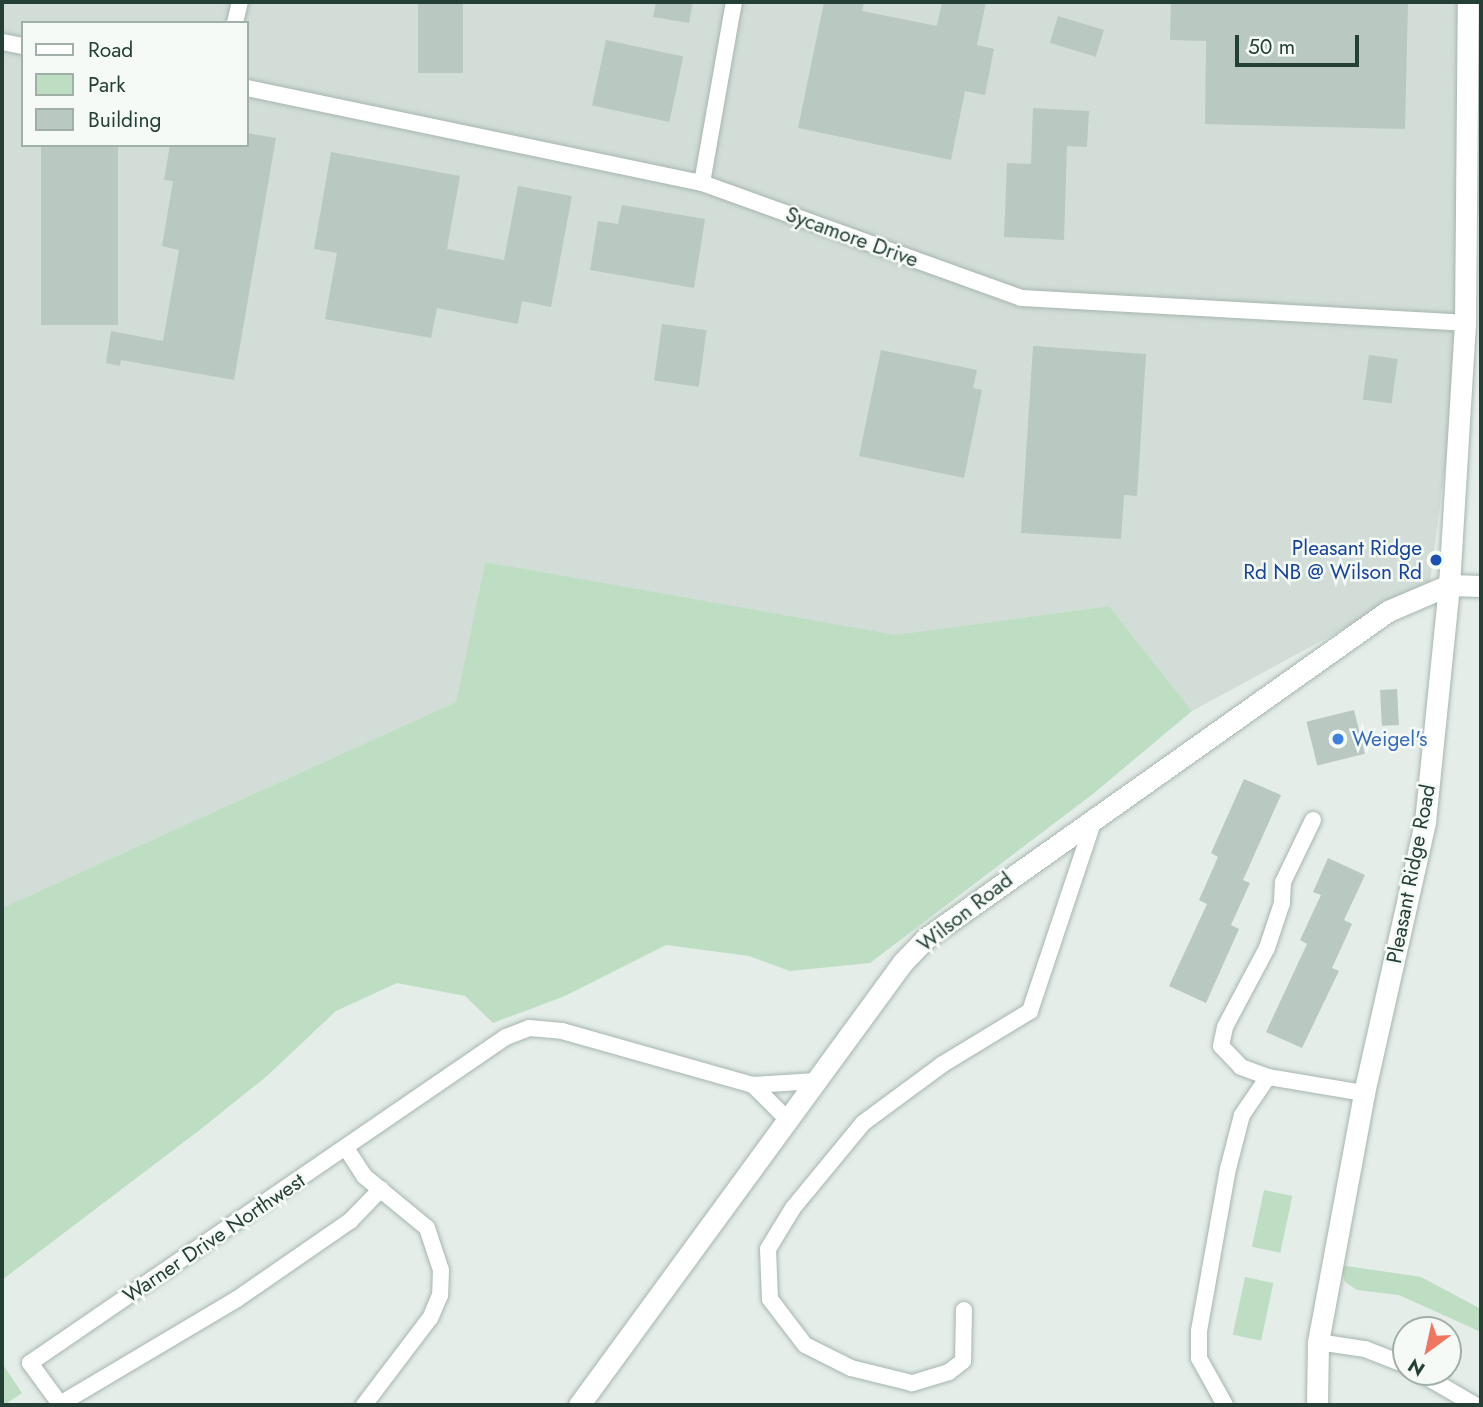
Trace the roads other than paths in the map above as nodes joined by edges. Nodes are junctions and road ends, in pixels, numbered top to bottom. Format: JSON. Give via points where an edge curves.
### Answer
{"nodes":[{"id":1,"x":240,"y":2,"type":"edge"},
{"id":2,"x":734,"y":2,"type":"edge"},
{"id":3,"x":1468,"y":2,"type":"edge"},
{"id":4,"x":235,"y":21,"type":"edge"},
{"id":5,"x":2,"y":42,"type":"edge"},
{"id":6,"x":21,"y":46,"type":"edge"},
{"id":7,"x":248,"y":88,"type":"edge"},
{"id":8,"x":702,"y":183,"type":"junction"},
{"id":9,"x":1474,"y":246,"type":"edge"},
{"id":10,"x":1465,"y":323,"type":"junction"},
{"id":11,"x":1449,"y":585,"type":"junction"},
{"id":12,"x":1481,"y":586,"type":"edge"},
{"id":13,"x":1096,"y":814,"type":"junction"},
{"id":14,"x":1313,"y":820,"type":"dead end"},
{"id":15,"x":1268,"y":1077,"type":"junction"},
{"id":16,"x":816,"y":1081,"type":"junction"},
{"id":17,"x":753,"y":1084,"type":"junction"},
{"id":18,"x":1364,"y":1093,"type":"junction"},
{"id":19,"x":788,"y":1119,"type":"junction"},
{"id":20,"x":346,"y":1148,"type":"junction"},
{"id":21,"x":381,"y":1189,"type":"junction"},
{"id":22,"x":964,"y":1310,"type":"dead end"},
{"id":23,"x":1318,"y":1342,"type":"junction"},
{"id":24,"x":1392,"y":1360,"type":"edge"},
{"id":25,"x":1440,"y":1386,"type":"edge"},
{"id":26,"x":1467,"y":1403,"type":"edge"},
{"id":27,"x":364,"y":1405,"type":"edge"},
{"id":28,"x":579,"y":1405,"type":"edge"},
{"id":29,"x":1225,"y":1405,"type":"edge"},
{"id":30,"x":1317,"y":1405,"type":"edge"}],
"edges":[{"from":1,"to":4,"type":"street"},
{"from":2,"to":8,"type":"street"},
{"from":3,"to":9,"type":"main road","name":"Pleasant Ridge Road"},
{"from":5,"to":6,"type":"street"},
{"from":7,"to":8,"type":"street","name":"Sycamore Drive"},
{"from":8,"to":10,"type":"street","name":"Sycamore Drive","via":[[1021,298]]},
{"from":9,"to":10,"type":"main road","name":"Pleasant Ridge Road"},
{"from":10,"to":11,"type":"main road","name":"Pleasant Ridge Road"},
{"from":11,"to":12,"type":"main road"},
{"from":11,"to":13,"type":"main road","name":"Wilson Road","via":[[1388,611]]},
{"from":11,"to":18,"type":"main road","name":"Pleasant Ridge Road","via":[[1426,822]]},
{"from":13,"to":16,"type":"main road","name":"Wilson Road","via":[[925,939]]},
{"from":13,"to":22,"type":"street","via":[[1030,1012],[943,1064],[863,1123],[793,1208],[768,1249],[770,1299],[806,1345],[851,1368],[912,1383],[949,1372],[963,1361]]},
{"from":14,"to":15,"type":"street","via":[[1283,883],[1282,903],[1267,948],[1225,1027],[1221,1046],[1241,1067]]},
{"from":15,"to":18,"type":"street"},
{"from":15,"to":29,"type":"street","via":[[1242,1115],[1199,1331],[1199,1358]]},
{"from":16,"to":17,"type":"street"},
{"from":16,"to":19,"type":"main road","name":"Wilson Road"},
{"from":17,"to":19,"type":"street","name":"Warner Drive Northwest"},
{"from":17,"to":20,"type":"street","name":"Warner Drive Northwest","via":[[562,1031],[529,1028],[506,1037]]},
{"from":18,"to":23,"type":"main road","name":"Pleasant Ridge Road"},
{"from":19,"to":28,"type":"main road","name":"Wilson Road"},
{"from":20,"to":21,"type":"street","via":[[364,1176]]},
{"from":20,"to":21,"type":"street","name":"Warner Drive Northwest","via":[[30,1363],[60,1404],[237,1299],[350,1220]]},
{"from":21,"to":27,"type":"street","via":[[427,1228],[435,1241],[440,1295],[430,1318]]},
{"from":23,"to":24,"type":"street","via":[[1365,1349]]},
{"from":23,"to":30,"type":"main road","name":"Pleasant Ridge Road"},
{"from":25,"to":26,"type":"street"}]}
